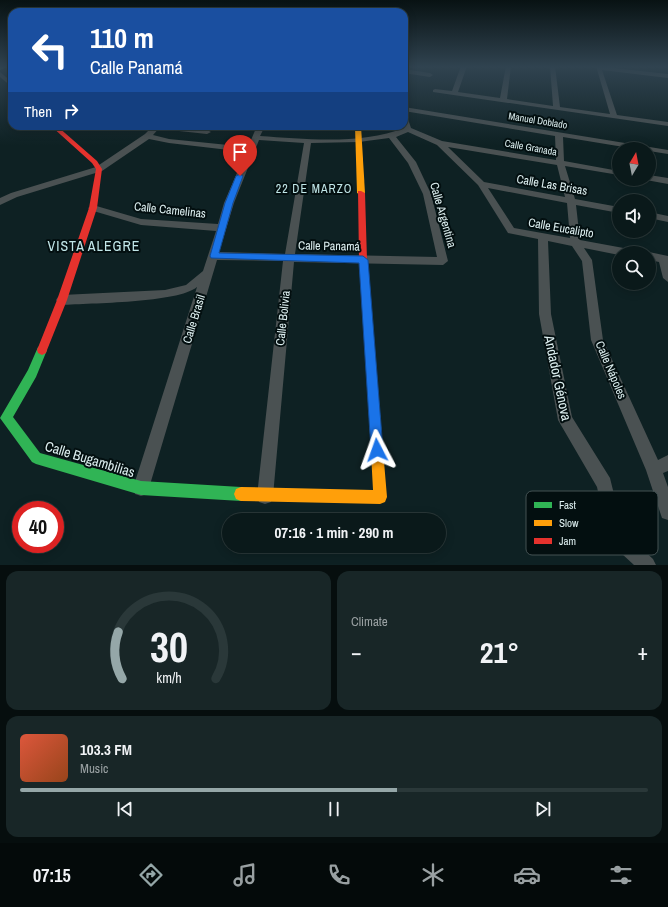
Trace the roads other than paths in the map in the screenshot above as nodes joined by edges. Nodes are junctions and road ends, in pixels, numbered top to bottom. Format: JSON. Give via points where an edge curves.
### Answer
{"nodes":[{"id":1,"x":444,"y":92,"type":"edge"},
{"id":2,"x":504,"y":92,"type":"edge"},
{"id":3,"x":556,"y":92,"type":"edge"},
{"id":4,"x":607,"y":92,"type":"edge"},
{"id":5,"x":454,"y":94,"type":"joint"},
{"id":6,"x":503,"y":101,"type":"junction"},
{"id":7,"x":557,"y":108,"type":"junction"},
{"id":8,"x":408,"y":110,"type":"edge"},
{"id":9,"x":614,"y":116,"type":"junction"},
{"id":10,"x":668,"y":124,"type":"edge"},
{"id":11,"x":408,"y":129,"type":"edge"},
{"id":12,"x":59,"y":130,"type":"edge"},
{"id":13,"x":153,"y":130,"type":"edge"},
{"id":14,"x":178,"y":130,"type":"edge"},
{"id":15,"x":194,"y":130,"type":"edge"},
{"id":16,"x":259,"y":130,"type":"edge"},
{"id":17,"x":358,"y":130,"type":"edge"},
{"id":18,"x":405,"y":130,"type":"edge"},
{"id":19,"x":207,"y":132,"type":"dead end"},
{"id":20,"x":559,"y":134,"type":"junction"},
{"id":21,"x":393,"y":135,"type":"junction"},
{"id":22,"x":148,"y":136,"type":"junction"},
{"id":23,"x":255,"y":138,"type":"junction"},
{"id":24,"x":359,"y":140,"type":"junction"},
{"id":25,"x":169,"y":141,"type":"junction"},
{"id":26,"x":308,"y":141,"type":"junction"},
{"id":27,"x":440,"y":143,"type":"junction"},
{"id":28,"x":250,"y":150,"type":"junction"},
{"id":29,"x":668,"y":152,"type":"edge"},
{"id":30,"x":560,"y":164,"type":"junction"},
{"id":31,"x":99,"y":169,"type":"junction"},
{"id":32,"x":612,"y":172,"type":"edge"},
{"id":33,"x":656,"y":179,"type":"edge"},
{"id":34,"x":668,"y":182,"type":"edge"},
{"id":35,"x":481,"y":184,"type":"junction"},
{"id":36,"x":571,"y":201,"type":"junction"},
{"id":37,"x":0,"y":202,"type":"edge"},
{"id":38,"x":93,"y":208,"type":"junction"},
{"id":39,"x":612,"y":209,"type":"edge"},
{"id":40,"x":656,"y":216,"type":"edge"},
{"id":41,"x":668,"y":219,"type":"edge"},
{"id":42,"x":222,"y":228,"type":"junction"},
{"id":43,"x":543,"y":238,"type":"junction"},
{"id":44,"x":575,"y":243,"type":"junction"},
{"id":45,"x":612,"y":250,"type":"edge"},
{"id":46,"x":214,"y":256,"type":"junction"},
{"id":47,"x":656,"y":257,"type":"edge"},
{"id":48,"x":290,"y":258,"type":"junction"},
{"id":49,"x":363,"y":260,"type":"junction"},
{"id":50,"x":443,"y":261,"type":"joint"},
{"id":51,"x":209,"y":272,"type":"junction"},
{"id":52,"x":668,"y":278,"type":"edge"},
{"id":53,"x":62,"y":300,"type":"junction"},
{"id":54,"x":661,"y":466,"type":"edge"},
{"id":55,"x":141,"y":488,"type":"junction"},
{"id":56,"x":605,"y":491,"type":"edge"},
{"id":57,"x":265,"y":496,"type":"junction"},
{"id":58,"x":668,"y":512,"type":"edge"},
{"id":59,"x":636,"y":555,"type":"edge"},
{"id":60,"x":647,"y":565,"type":"edge"}],
"edges":[{"from":1,"to":5,"type":"street"},
{"from":2,"to":6,"type":"street"},
{"from":3,"to":7,"type":"street"},
{"from":4,"to":9,"type":"street"},
{"from":5,"to":6,"type":"street"},
{"from":6,"to":7,"type":"street"},
{"from":7,"to":9,"type":"street"},
{"from":8,"to":20,"type":"street","name":"Manuel Doblado"},
{"from":9,"to":10,"type":"street"},
{"from":11,"to":27,"type":"street"},
{"from":12,"to":31,"type":"street","via":[[95,162]]},
{"from":13,"to":22,"type":"street"},
{"from":14,"to":25,"type":"street"},
{"from":15,"to":19,"type":"street"},
{"from":16,"to":23,"type":"street","name":"Calle Brasil"},
{"from":17,"to":24,"type":"street"},
{"from":18,"to":21,"type":"street"},
{"from":20,"to":29,"type":"street","name":"Manuel Doblado"},
{"from":20,"to":30,"type":"street","name":"Calle Nápoles"},
{"from":21,"to":24,"type":"street"},
{"from":21,"to":50,"type":"street","name":"Calle Argentina","via":[[412,162],[427,194]]},
{"from":22,"to":25,"type":"street"},
{"from":22,"to":31,"type":"street"},
{"from":23,"to":26,"type":"street"},
{"from":23,"to":28,"type":"street","name":"Calle Brasil"},
{"from":24,"to":26,"type":"street"},
{"from":24,"to":49,"type":"street"},
{"from":25,"to":28,"type":"street"},
{"from":26,"to":48,"type":"street","name":"Calle Bolivia"},
{"from":27,"to":30,"type":"street","name":"Calle Granada"},
{"from":27,"to":35,"type":"street"},
{"from":28,"to":42,"type":"street","name":"Calle Brasil"},
{"from":30,"to":32,"type":"street","name":"Calle Granada"},
{"from":30,"to":36,"type":"street","name":"Calle Nápoles"},
{"from":31,"to":37,"type":"street","via":[[14,195]]},
{"from":31,"to":38,"type":"street","name":"Calle Bugambilias"},
{"from":33,"to":34,"type":"street"},
{"from":35,"to":36,"type":"street","name":"Calle Las Brisas"},
{"from":35,"to":43,"type":"street","name":"Calle Eucalipto","via":[[511,232]]},
{"from":36,"to":39,"type":"street","name":"Calle Las Brisas"},
{"from":36,"to":44,"type":"street","name":"Calle Nápoles"},
{"from":38,"to":42,"type":"street","name":"Calle Camelinas","via":[[141,222]]},
{"from":38,"to":53,"type":"street","name":"Calle Bugambilias"},
{"from":40,"to":41,"type":"street"},
{"from":42,"to":46,"type":"street","name":"Calle Brasil"},
{"from":43,"to":44,"type":"street","name":"Calle Eucalipto"},
{"from":43,"to":56,"type":"street","name":"Andador Génova","via":[[545,314],[565,420],[604,484]]},
{"from":44,"to":45,"type":"street","name":"Calle Eucalipto"},
{"from":44,"to":54,"type":"street","name":"Calle Nápoles","via":[[587,260],[597,340]]},
{"from":46,"to":48,"type":"street","name":"Calle Panamá"},
{"from":46,"to":51,"type":"street","name":"Calle Brasil"},
{"from":47,"to":52,"type":"street","via":[[664,259]]},
{"from":48,"to":49,"type":"street","name":"Calle Panamá"},
{"from":48,"to":57,"type":"street","name":"Calle Bolivia"},
{"from":49,"to":50,"type":"street","name":"Calle Panamá"},
{"from":49,"to":57,"type":"street","name":"Calle Bugambilias","via":[[380,498]]},
{"from":51,"to":53,"type":"street","via":[[189,288],[165,294]]},
{"from":51,"to":55,"type":"street","name":"Calle Brasil"},
{"from":53,"to":55,"type":"street","name":"Calle Bugambilias","via":[[32,373],[6,418],[36,458]]},
{"from":54,"to":58,"type":"street","name":"Calle Nápoles"},
{"from":55,"to":57,"type":"street","name":"Calle Bugambilias"},
{"from":59,"to":60,"type":"street","name":"Andador Génova"}]}
